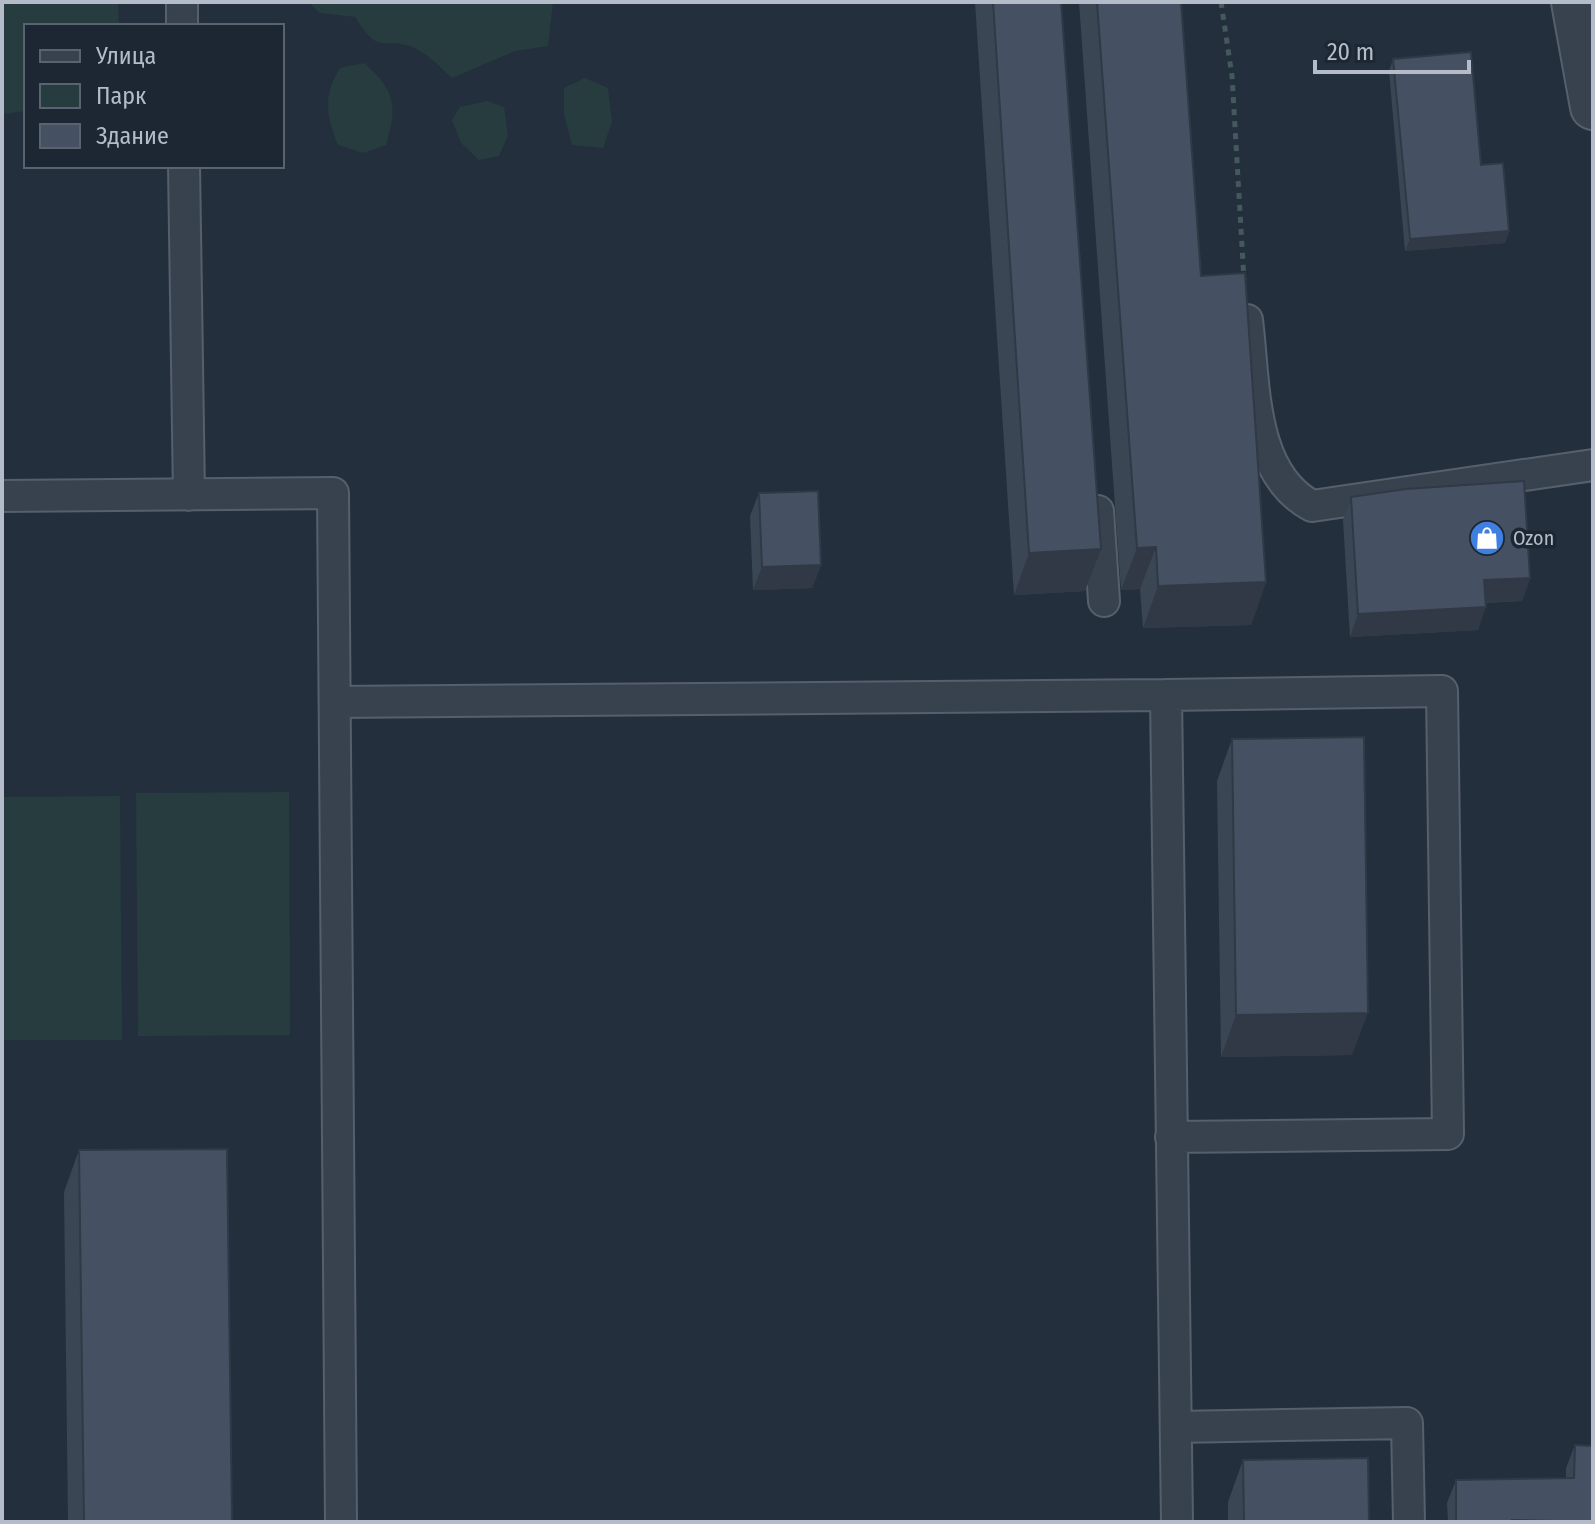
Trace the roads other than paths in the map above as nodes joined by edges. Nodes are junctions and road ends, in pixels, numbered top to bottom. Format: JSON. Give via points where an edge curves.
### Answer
{"nodes":[{"id":1,"x":182,"y":2,"type":"edge"},
{"id":2,"x":1574,"y":2,"type":"edge"},
{"id":3,"x":182,"y":24,"type":"edge"},
{"id":4,"x":1593,"y":107,"type":"edge"},
{"id":5,"x":184,"y":168,"type":"edge"},
{"id":6,"x":1247,"y":320,"type":"edge"},
{"id":7,"x":1593,"y":465,"type":"edge"},
{"id":8,"x":1095,"y":475,"type":"edge"},
{"id":9,"x":189,"y":495,"type":"junction"},
{"id":10,"x":2,"y":496,"type":"edge"},
{"id":11,"x":1104,"y":601,"type":"dead end"},
{"id":12,"x":1166,"y":695,"type":"junction"},
{"id":13,"x":335,"y":702,"type":"junction"},
{"id":14,"x":1171,"y":1137,"type":"junction"},
{"id":15,"x":1176,"y":1427,"type":"junction"},
{"id":16,"x":341,"y":1522,"type":"edge"},
{"id":17,"x":1177,"y":1522,"type":"edge"},
{"id":18,"x":1409,"y":1522,"type":"edge"}],
"edges":[{"from":1,"to":3,"type":"lane"},
{"from":2,"to":4,"type":"street"},
{"from":5,"to":9,"type":"lane"},
{"from":6,"to":7,"type":"lane","via":[[1265,447],[1276,476],[1292,496],[1312,506]]},
{"from":8,"to":11,"type":"lane"},
{"from":9,"to":10,"type":"lane"},
{"from":9,"to":13,"type":"lane","via":[[333,493]]},
{"from":12,"to":13,"type":"lane"},
{"from":12,"to":14,"type":"lane"},
{"from":12,"to":14,"type":"lane","via":[[1442,691],[1448,1134]]},
{"from":13,"to":16,"type":"lane"},
{"from":14,"to":15,"type":"lane"},
{"from":15,"to":17,"type":"lane"},
{"from":15,"to":18,"type":"lane","via":[[1407,1423]]}]}
